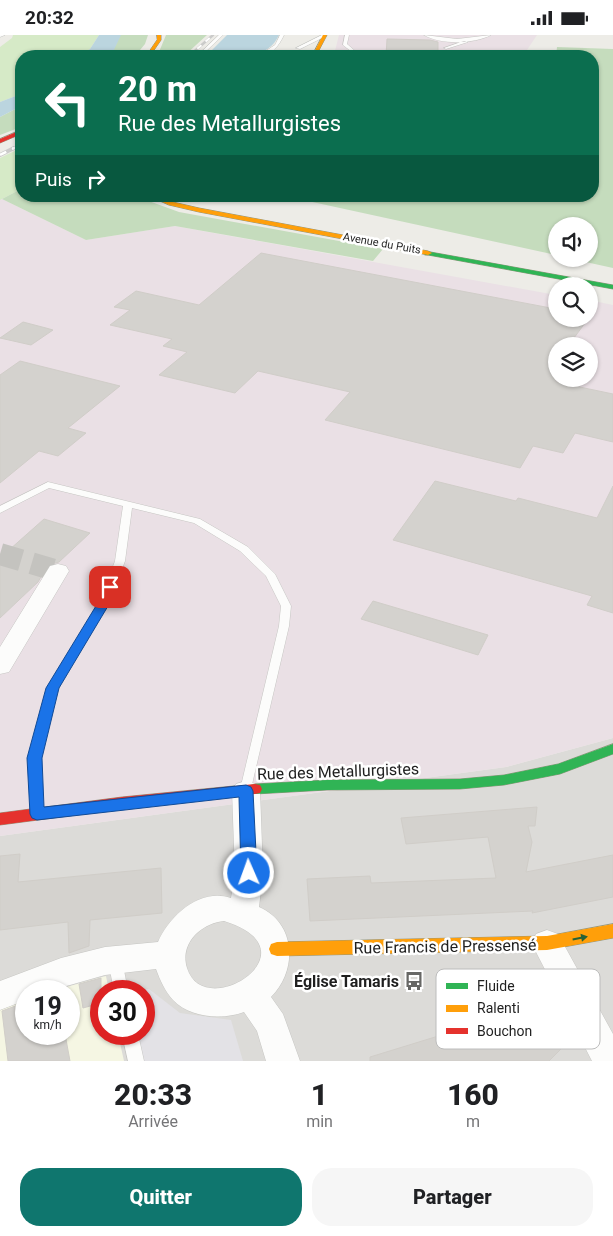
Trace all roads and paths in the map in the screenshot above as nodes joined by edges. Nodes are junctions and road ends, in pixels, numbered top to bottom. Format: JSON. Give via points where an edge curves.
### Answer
{"nodes":[{"id":1,"x":159,"y":35,"type":"edge"},
{"id":2,"x":221,"y":35,"type":"edge"},
{"id":3,"x":282,"y":35,"type":"edge"},
{"id":4,"x":324,"y":35,"type":"edge"},
{"id":5,"x":347,"y":35,"type":"edge"},
{"id":6,"x":426,"y":35,"type":"edge"},
{"id":7,"x":489,"y":35,"type":"edge"},
{"id":8,"x":446,"y":39,"type":"junction"},
{"id":9,"x":476,"y":39,"type":"junction"},
{"id":10,"x":298,"y":48,"type":"dead end"},
{"id":11,"x":446,"y":48,"type":"joint"},
{"id":12,"x":152,"y":50,"type":"edge"},
{"id":13,"x":205,"y":50,"type":"edge"},
{"id":14,"x":270,"y":50,"type":"edge"},
{"id":15,"x":317,"y":50,"type":"edge"},
{"id":16,"x":352,"y":50,"type":"edge"},
{"id":17,"x":15,"y":134,"type":"edge"},
{"id":18,"x":0,"y":141,"type":"edge"},
{"id":19,"x":166,"y":202,"type":"edge"},
{"id":20,"x":613,"y":287,"type":"edge"},
{"id":21,"x":128,"y":505,"type":"junction"},
{"id":22,"x":0,"y":509,"type":"edge"},
{"id":23,"x":58,"y":571,"type":"dead end"},
{"id":24,"x":0,"y":666,"type":"edge"},
{"id":25,"x":613,"y":749,"type":"edge"},
{"id":26,"x":246,"y":791,"type":"junction"},
{"id":27,"x":37,"y":814,"type":"junction"},
{"id":28,"x":0,"y":819,"type":"edge"},
{"id":29,"x":244,"y":911,"type":"junction"},
{"id":30,"x":613,"y":931,"type":"edge"},
{"id":31,"x":547,"y":943,"type":"junction"},
{"id":32,"x":277,"y":949,"type":"junction"},
{"id":33,"x":169,"y":955,"type":"junction"},
{"id":34,"x":115,"y":960,"type":"junction"},
{"id":35,"x":561,"y":969,"type":"edge"},
{"id":36,"x":119,"y":980,"type":"edge"},
{"id":37,"x":251,"y":994,"type":"junction"},
{"id":38,"x":0,"y":996,"type":"edge"},
{"id":39,"x":600,"y":1042,"type":"edge"},
{"id":40,"x":132,"y":1045,"type":"edge"},
{"id":41,"x":136,"y":1061,"type":"edge"},
{"id":42,"x":283,"y":1061,"type":"edge"},
{"id":43,"x":610,"y":1061,"type":"edge"}],
"edges":[{"from":1,"to":12,"type":"main road"},
{"from":2,"to":13,"type":"lane"},
{"from":3,"to":14,"type":"lane","via":[[277,46]]},
{"from":4,"to":10,"type":"lane"},
{"from":4,"to":15,"type":"main road"},
{"from":5,"to":16,"type":"lane","via":[[345,44]]},
{"from":6,"to":8,"type":"lane"},
{"from":7,"to":9,"type":"lane"},
{"from":8,"to":9,"type":"lane"},
{"from":8,"to":11,"type":"lane"},
{"from":9,"to":11,"type":"lane"},
{"from":17,"to":18,"type":"main road"},
{"from":19,"to":20,"type":"main road","name":"Avenue du Puits"},
{"from":21,"to":22,"type":"lane","via":[[48,485]]},
{"from":21,"to":26,"type":"lane","via":[[197,521],[244,549],[270,575],[286,606]]},
{"from":21,"to":27,"type":"lane","via":[[120,561],[105,601],[53,688],[34,758]]},
{"from":23,"to":24,"type":"street"},
{"from":25,"to":26,"type":"main road","name":"Rue des Metallurgistes","via":[[579,763],[505,780],[458,784],[327,785]]},
{"from":26,"to":27,"type":"main road","name":"Rue des Metallurgistes"},
{"from":26,"to":29,"type":"street","via":[[249,873]]},
{"from":27,"to":28,"type":"main road","name":"Rue des Metallurgistes"},
{"from":29,"to":32,"type":"street","via":[[260,919],[272,933]]},
{"from":29,"to":33,"type":"street","via":[[224,908],[204,911],[187,921],[174,936]]},
{"from":31,"to":30,"type":"main road","name":"Rue Francis de Pressensé","one_way":true},
{"from":31,"to":32,"type":"main road","name":"Rue Francis de Pressensé"},
{"from":31,"to":35,"type":"street"},
{"from":32,"to":37,"type":"street","via":[[275,966],[266,982]]},
{"from":33,"to":34,"type":"street"},
{"from":33,"to":37,"type":"street","via":[[170,969],[176,982],[187,993],[218,1003],[235,1001]]},
{"from":34,"to":36,"type":"lane"},
{"from":34,"to":38,"type":"street","via":[[61,972]]},
{"from":37,"to":42,"type":"street","via":[[271,1025]]},
{"from":39,"to":43,"type":"street"},
{"from":40,"to":41,"type":"lane"}]}
